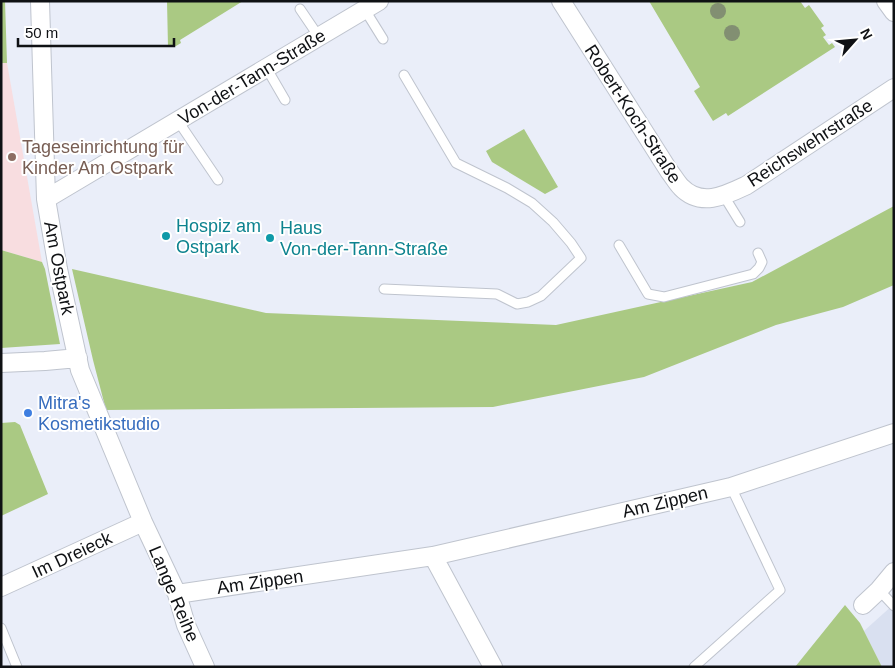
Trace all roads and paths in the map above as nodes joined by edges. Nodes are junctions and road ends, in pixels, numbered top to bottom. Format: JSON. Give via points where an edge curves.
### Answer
{"nodes":[{"id":1,"x":40,"y":1,"type":"edge"},
{"id":2,"x":561,"y":1,"type":"edge"},
{"id":3,"x":886,"y":1,"type":"edge"},
{"id":4,"x":372,"y":6,"type":"edge"},
{"id":5,"x":300,"y":9,"type":"dead end"},
{"id":6,"x":894,"y":12,"type":"edge"},
{"id":7,"x":319,"y":37,"type":"junction"},
{"id":8,"x":382,"y":39,"type":"dead end"},
{"id":9,"x":267,"y":68,"type":"junction"},
{"id":10,"x":404,"y":76,"type":"dead end"},
{"id":11,"x":894,"y":88,"type":"edge"},
{"id":12,"x":285,"y":100,"type":"dead end"},
{"id":13,"x":178,"y":121,"type":"junction"},
{"id":14,"x":218,"y":180,"type":"dead end"},
{"id":15,"x":724,"y":196,"type":"junction"},
{"id":16,"x":46,"y":199,"type":"junction"},
{"id":17,"x":740,"y":222,"type":"dead end"},
{"id":18,"x":619,"y":245,"type":"dead end"},
{"id":19,"x":758,"y":253,"type":"dead end"},
{"id":20,"x":384,"y":289,"type":"dead end"},
{"id":21,"x":77,"y":355,"type":"junction"},
{"id":22,"x":1,"y":363,"type":"edge"},
{"id":23,"x":894,"y":433,"type":"edge"},
{"id":24,"x":731,"y":487,"type":"junction"},
{"id":25,"x":143,"y":522,"type":"junction"},
{"id":26,"x":433,"y":556,"type":"junction"},
{"id":27,"x":894,"y":572,"type":"edge"},
{"id":28,"x":1,"y":587,"type":"edge"},
{"id":29,"x":879,"y":590,"type":"junction"},
{"id":30,"x":177,"y":594,"type":"junction"},
{"id":31,"x":863,"y":605,"type":"dead end"},
{"id":32,"x":894,"y":606,"type":"edge"},
{"id":33,"x":1,"y":628,"type":"edge"},
{"id":34,"x":17,"y":667,"type":"edge"},
{"id":35,"x":205,"y":667,"type":"edge"},
{"id":36,"x":493,"y":667,"type":"edge"},
{"id":37,"x":694,"y":667,"type":"edge"}],
"edges":[{"from":1,"to":16,"type":"street","name":"Am Ostpark"},
{"from":2,"to":15,"type":"street","name":"Robert-Koch-Straße","via":[[682,188],[693,196],[709,199]]},
{"from":3,"to":6,"type":"street"},
{"from":4,"to":7,"type":"street","name":"Von-der-Tann-Straße"},
{"from":4,"to":8,"type":"lane"},
{"from":5,"to":7,"type":"lane"},
{"from":7,"to":9,"type":"street","name":"Von-der-Tann-Straße"},
{"from":9,"to":12,"type":"lane"},
{"from":9,"to":13,"type":"street","name":"Von-der-Tann-Straße"},
{"from":10,"to":20,"type":"lane","via":[[456,164],[532,203],[554,222],[581,258],[541,296],[517,304],[497,294]]},
{"from":11,"to":15,"type":"street","name":"Reichswehrstraße","via":[[747,185]]},
{"from":13,"to":14,"type":"lane"},
{"from":13,"to":16,"type":"street","name":"Von-der-Tann-Straße"},
{"from":15,"to":17,"type":"lane"},
{"from":16,"to":21,"type":"street","name":"Am Ostpark"},
{"from":18,"to":19,"type":"lane","via":[[648,294],[664,297],[753,274],[762,262]]},
{"from":21,"to":22,"type":"street","via":[[45,361]]},
{"from":21,"to":25,"type":"street","name":"Am Ostpark","via":[[80,370]]},
{"from":23,"to":24,"type":"street","name":"Am Zippen"},
{"from":24,"to":26,"type":"street","name":"Am Zippen"},
{"from":24,"to":37,"type":"lane","via":[[780,590]]},
{"from":25,"to":28,"type":"street","name":"Im Dreieck"},
{"from":25,"to":30,"type":"street","name":"Lange Reihe"},
{"from":26,"to":30,"type":"street","name":"Am Zippen"},
{"from":26,"to":36,"type":"street"},
{"from":27,"to":29,"type":"street"},
{"from":29,"to":31,"type":"street"},
{"from":29,"to":32,"type":"lane"},
{"from":30,"to":35,"type":"street","name":"Lange Reihe","via":[[186,625]]},
{"from":33,"to":34,"type":"lane"}]}
